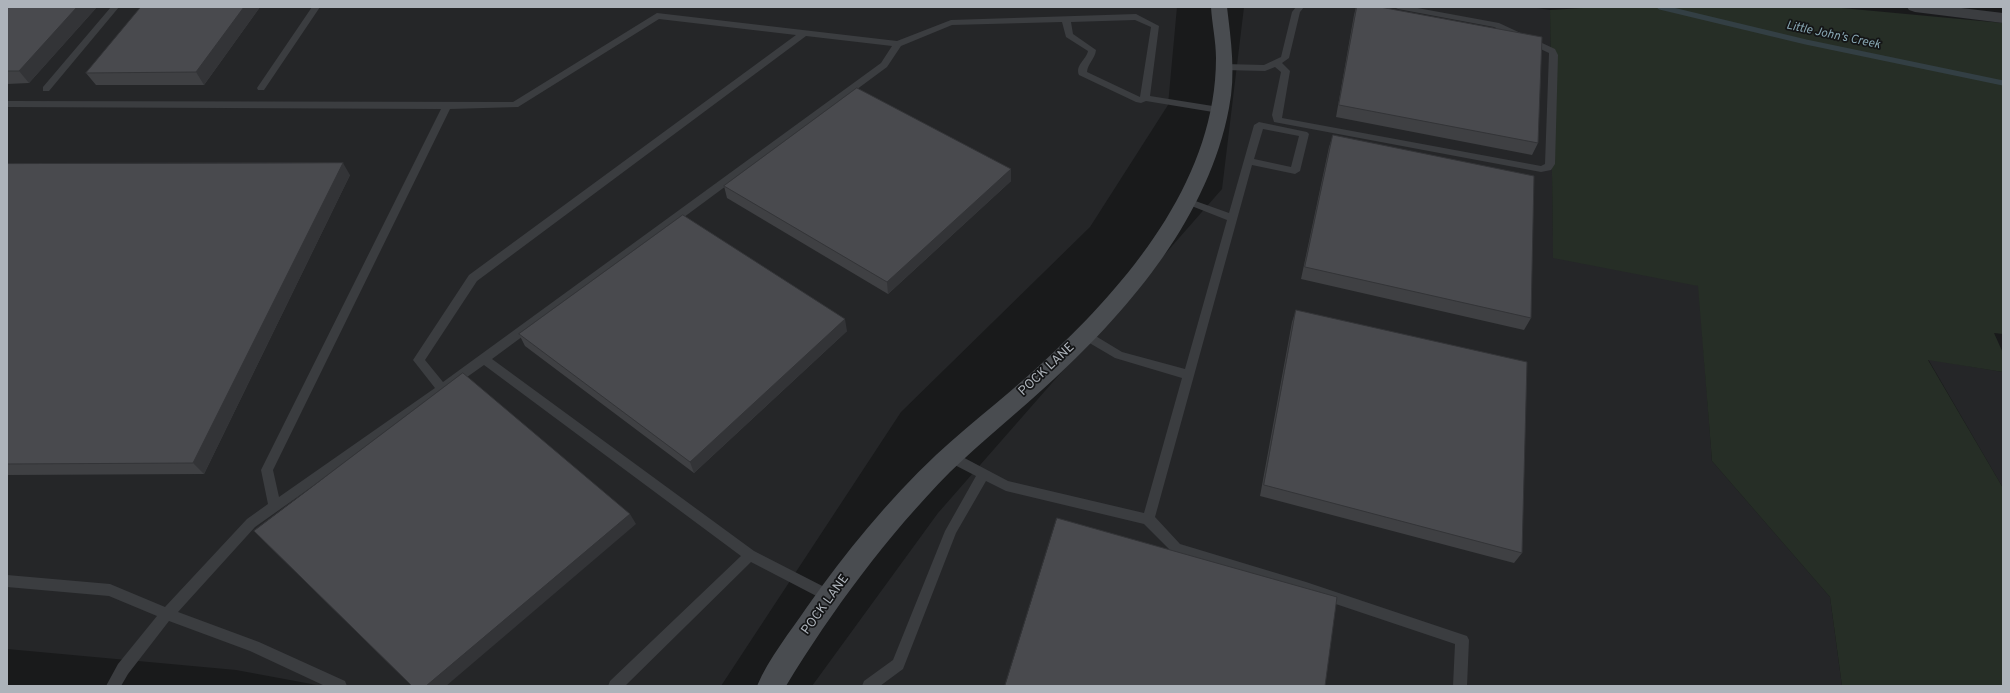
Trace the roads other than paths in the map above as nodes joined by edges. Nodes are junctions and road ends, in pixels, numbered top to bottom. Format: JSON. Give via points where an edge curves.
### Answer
{"nodes":[{"id":1,"x":115,"y":7,"type":"edge"},
{"id":2,"x":316,"y":7,"type":"edge"},
{"id":3,"x":1219,"y":7,"type":"edge"},
{"id":4,"x":1300,"y":7,"type":"edge"},
{"id":5,"x":1398,"y":7,"type":"edge"},
{"id":6,"x":1915,"y":7,"type":"edge"},
{"id":7,"x":2003,"y":18,"type":"edge"},
{"id":8,"x":1066,"y":19,"type":"junction"},
{"id":9,"x":804,"y":33,"type":"junction"},
{"id":10,"x":898,"y":44,"type":"junction"},
{"id":11,"x":1276,"y":62,"type":"junction"},
{"id":12,"x":1224,"y":67,"type":"junction"},
{"id":13,"x":261,"y":88,"type":"dead end"},
{"id":14,"x":46,"y":89,"type":"dead end"},
{"id":15,"x":1145,"y":98,"type":"junction"},
{"id":16,"x":7,"y":104,"type":"edge"},
{"id":17,"x":447,"y":106,"type":"junction"},
{"id":18,"x":1219,"y":110,"type":"junction"},
{"id":19,"x":1249,"y":161,"type":"junction"},
{"id":20,"x":1187,"y":201,"type":"junction"},
{"id":21,"x":1233,"y":218,"type":"junction"},
{"id":22,"x":1085,"y":335,"type":"junction"},
{"id":23,"x":484,"y":359,"type":"junction"},
{"id":24,"x":1189,"y":375,"type":"junction"},
{"id":25,"x":442,"y":389,"type":"junction"},
{"id":26,"x":951,"y":457,"type":"junction"},
{"id":27,"x":984,"y":474,"type":"junction"},
{"id":28,"x":275,"y":506,"type":"junction"},
{"id":29,"x":1148,"y":519,"type":"junction"},
{"id":30,"x":750,"y":555,"type":"junction"},
{"id":31,"x":7,"y":581,"type":"edge"},
{"id":32,"x":830,"y":597,"type":"junction"},
{"id":33,"x":167,"y":614,"type":"junction"},
{"id":34,"x":113,"y":686,"type":"edge"},
{"id":35,"x":340,"y":686,"type":"edge"},
{"id":36,"x":615,"y":686,"type":"edge"},
{"id":37,"x":772,"y":686,"type":"edge"},
{"id":38,"x":869,"y":686,"type":"edge"},
{"id":39,"x":1460,"y":686,"type":"edge"}],
"edges":[{"from":1,"to":14,"type":"lane"},
{"from":2,"to":13,"type":"lane"},
{"from":3,"to":12,"type":"street","name":"POCK LANE"},
{"from":4,"to":11,"type":"lane","via":[[1296,12],[1285,58]]},
{"from":5,"to":11,"type":"lane","via":[[1496,25],[1552,51],[1554,55],[1548,168],[1541,169],[1277,120],[1286,71]]},
{"from":6,"to":7,"type":"street"},
{"from":8,"to":10,"type":"lane","via":[[951,23]]},
{"from":8,"to":15,"type":"lane","via":[[1069,34],[1092,50],[1092,56],[1083,66],[1082,73],[1136,99]]},
{"from":8,"to":15,"type":"lane","via":[[1136,17],[1155,26]]},
{"from":9,"to":10,"type":"lane"},
{"from":9,"to":17,"type":"lane","via":[[657,16],[515,105]]},
{"from":9,"to":25,"type":"lane","via":[[473,278],[420,360]]},
{"from":10,"to":23,"type":"lane","via":[[884,65]]},
{"from":11,"to":12,"type":"lane","via":[[1256,70]]},
{"from":12,"to":18,"type":"street","name":"POCK LANE"},
{"from":15,"to":18,"type":"lane"},
{"from":16,"to":17,"type":"lane"},
{"from":17,"to":28,"type":"lane","via":[[267,470]]},
{"from":18,"to":20,"type":"street","name":"POCK LANE","via":[[1213,139]]},
{"from":19,"to":19,"type":"lane","via":[[1260,125],[1304,134],[1295,171]]},
{"from":19,"to":21,"type":"lane"},
{"from":20,"to":21,"type":"lane"},
{"from":20,"to":22,"type":"street","name":"POCK LANE","via":[[1164,240],[1132,283]]},
{"from":21,"to":24,"type":"lane"},
{"from":22,"to":24,"type":"lane","via":[[1118,355]]},
{"from":22,"to":26,"type":"street","name":"POCK LANE"},
{"from":23,"to":25,"type":"lane"},
{"from":23,"to":30,"type":"lane"},
{"from":24,"to":29,"type":"lane"},
{"from":25,"to":28,"type":"lane"},
{"from":26,"to":27,"type":"lane"},
{"from":26,"to":32,"type":"street","name":"POCK LANE","via":[[878,535]]},
{"from":27,"to":29,"type":"lane","via":[[1006,486]]},
{"from":27,"to":38,"type":"lane","via":[[951,531],[898,664]]},
{"from":28,"to":33,"type":"lane","via":[[251,523]]},
{"from":29,"to":39,"type":"lane","via":[[1176,548],[1462,640]]},
{"from":30,"to":32,"type":"lane"},
{"from":30,"to":36,"type":"lane"},
{"from":31,"to":33,"type":"lane","via":[[110,590]]},
{"from":32,"to":37,"type":"street","name":"POCK LANE"},
{"from":33,"to":34,"type":"lane","via":[[123,669]]},
{"from":33,"to":35,"type":"lane","via":[[254,646]]}]}
